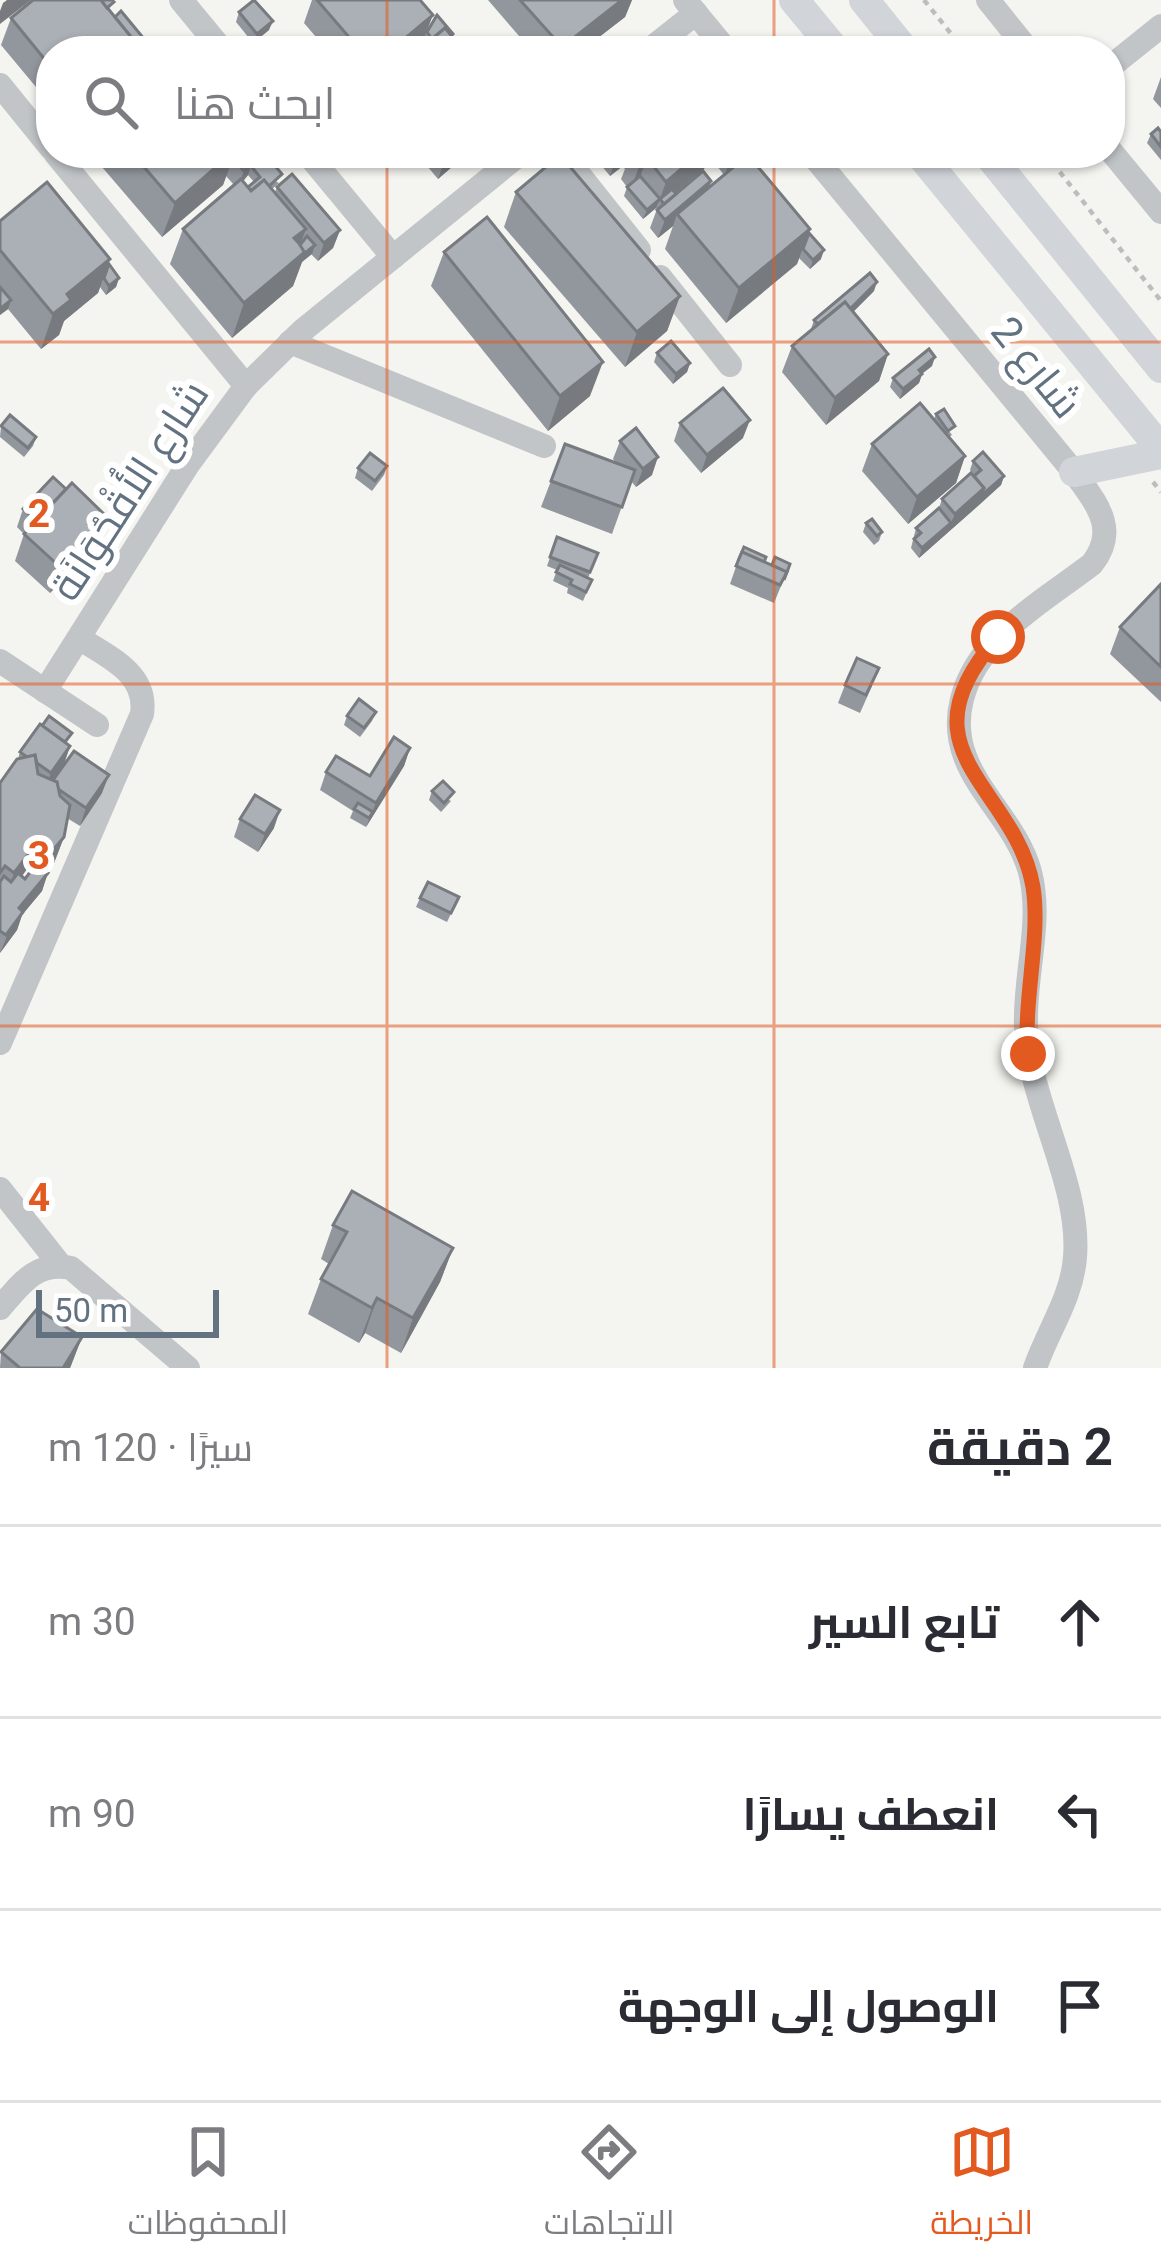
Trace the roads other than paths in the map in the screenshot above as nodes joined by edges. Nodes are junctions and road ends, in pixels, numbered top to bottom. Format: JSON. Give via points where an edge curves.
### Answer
{"nodes":[{"id":1,"x":181,"y":0,"type":"edge"},
{"id":2,"x":794,"y":0,"type":"edge"},
{"id":3,"x":864,"y":0,"type":"edge"},
{"id":4,"x":988,"y":0,"type":"edge"},
{"id":5,"x":691,"y":6,"type":"edge"},
{"id":6,"x":1161,"y":26,"type":"edge"},
{"id":7,"x":211,"y":36,"type":"edge"},
{"id":8,"x":662,"y":36,"type":"edge"},
{"id":9,"x":715,"y":36,"type":"edge"},
{"id":10,"x":824,"y":36,"type":"edge"},
{"id":11,"x":893,"y":36,"type":"edge"},
{"id":12,"x":1017,"y":36,"type":"edge"},
{"id":13,"x":1125,"y":55,"type":"edge"},
{"id":14,"x":0,"y":85,"type":"edge"},
{"id":15,"x":36,"y":129,"type":"edge"},
{"id":16,"x":68,"y":168,"type":"edge"},
{"id":17,"x":319,"y":168,"type":"edge"},
{"id":18,"x":502,"y":168,"type":"edge"},
{"id":19,"x":574,"y":168,"type":"edge"},
{"id":20,"x":823,"y":168,"type":"edge"},
{"id":21,"x":931,"y":168,"type":"edge"},
{"id":22,"x":999,"y":168,"type":"edge"},
{"id":23,"x":1125,"y":168,"type":"edge"},
{"id":24,"x":1161,"y":212,"type":"edge"},
{"id":25,"x":392,"y":256,"type":"junction"},
{"id":26,"x":290,"y":342,"type":"junction"},
{"id":27,"x":730,"y":364,"type":"dead end"},
{"id":28,"x":1161,"y":368,"type":"edge"},
{"id":29,"x":246,"y":386,"type":"junction"},
{"id":30,"x":544,"y":446,"type":"dead end"},
{"id":31,"x":1161,"y":452,"type":"edge"},
{"id":32,"x":1073,"y":472,"type":"junction"},
{"id":33,"x":79,"y":638,"type":"junction"},
{"id":34,"x":0,"y":662,"type":"edge"},
{"id":35,"x":45,"y":691,"type":"junction"},
{"id":36,"x":97,"y":725,"type":"dead end"},
{"id":37,"x":0,"y":1043,"type":"edge"},
{"id":38,"x":0,"y":1189,"type":"edge"},
{"id":39,"x":61,"y":1266,"type":"junction"},
{"id":40,"x":0,"y":1308,"type":"edge"},
{"id":41,"x":165,"y":1348,"type":"junction"},
{"id":42,"x":146,"y":1368,"type":"edge"},
{"id":43,"x":188,"y":1368,"type":"edge"},
{"id":44,"x":1035,"y":1368,"type":"edge"}],
"edges":[{"from":1,"to":7,"type":"street"},
{"from":2,"to":10,"type":"main road"},
{"from":3,"to":11,"type":"main road"},
{"from":4,"to":12,"type":"street"},
{"from":5,"to":8,"type":"street"},
{"from":5,"to":9,"type":"street"},
{"from":6,"to":13,"type":"street"},
{"from":14,"to":15,"type":"street"},
{"from":16,"to":29,"type":"street"},
{"from":17,"to":25,"type":"street"},
{"from":18,"to":25,"type":"street","name":"شارع الأُقْحُوَانَة"},
{"from":19,"to":27,"type":"street"},
{"from":20,"to":32,"type":"street","name":"شارع 2"},
{"from":21,"to":31,"type":"main road"},
{"from":22,"to":28,"type":"main road"},
{"from":23,"to":24,"type":"street"},
{"from":25,"to":26,"type":"street","name":"شارع الأُقْحُوَانَة"},
{"from":26,"to":29,"type":"street","name":"شارع الأُقْحُوَانَة"},
{"from":26,"to":30,"type":"street"},
{"from":29,"to":33,"type":"street","name":"شارع الأُقْحُوَانَة"},
{"from":31,"to":32,"type":"main road"},
{"from":32,"to":44,"type":"street","name":"شارع 2","via":[[1101,512],[1104,545],[975,667],[958,736],[980,790],[1022,852],[1034,891],[1028,1054],[1075,1237],[1067,1294]]},
{"from":33,"to":35,"type":"street","name":"شارع الأُقْحُوَانَة"},
{"from":33,"to":37,"type":"street","via":[[134,676],[142,714]]},
{"from":34,"to":35,"type":"street"},
{"from":35,"to":36,"type":"street"},
{"from":38,"to":39,"type":"street"},
{"from":39,"to":40,"type":"street","via":[[33,1273]]},
{"from":39,"to":41,"type":"street","via":[[80,1272]]},
{"from":41,"to":42,"type":"street"},
{"from":41,"to":43,"type":"street"}]}
